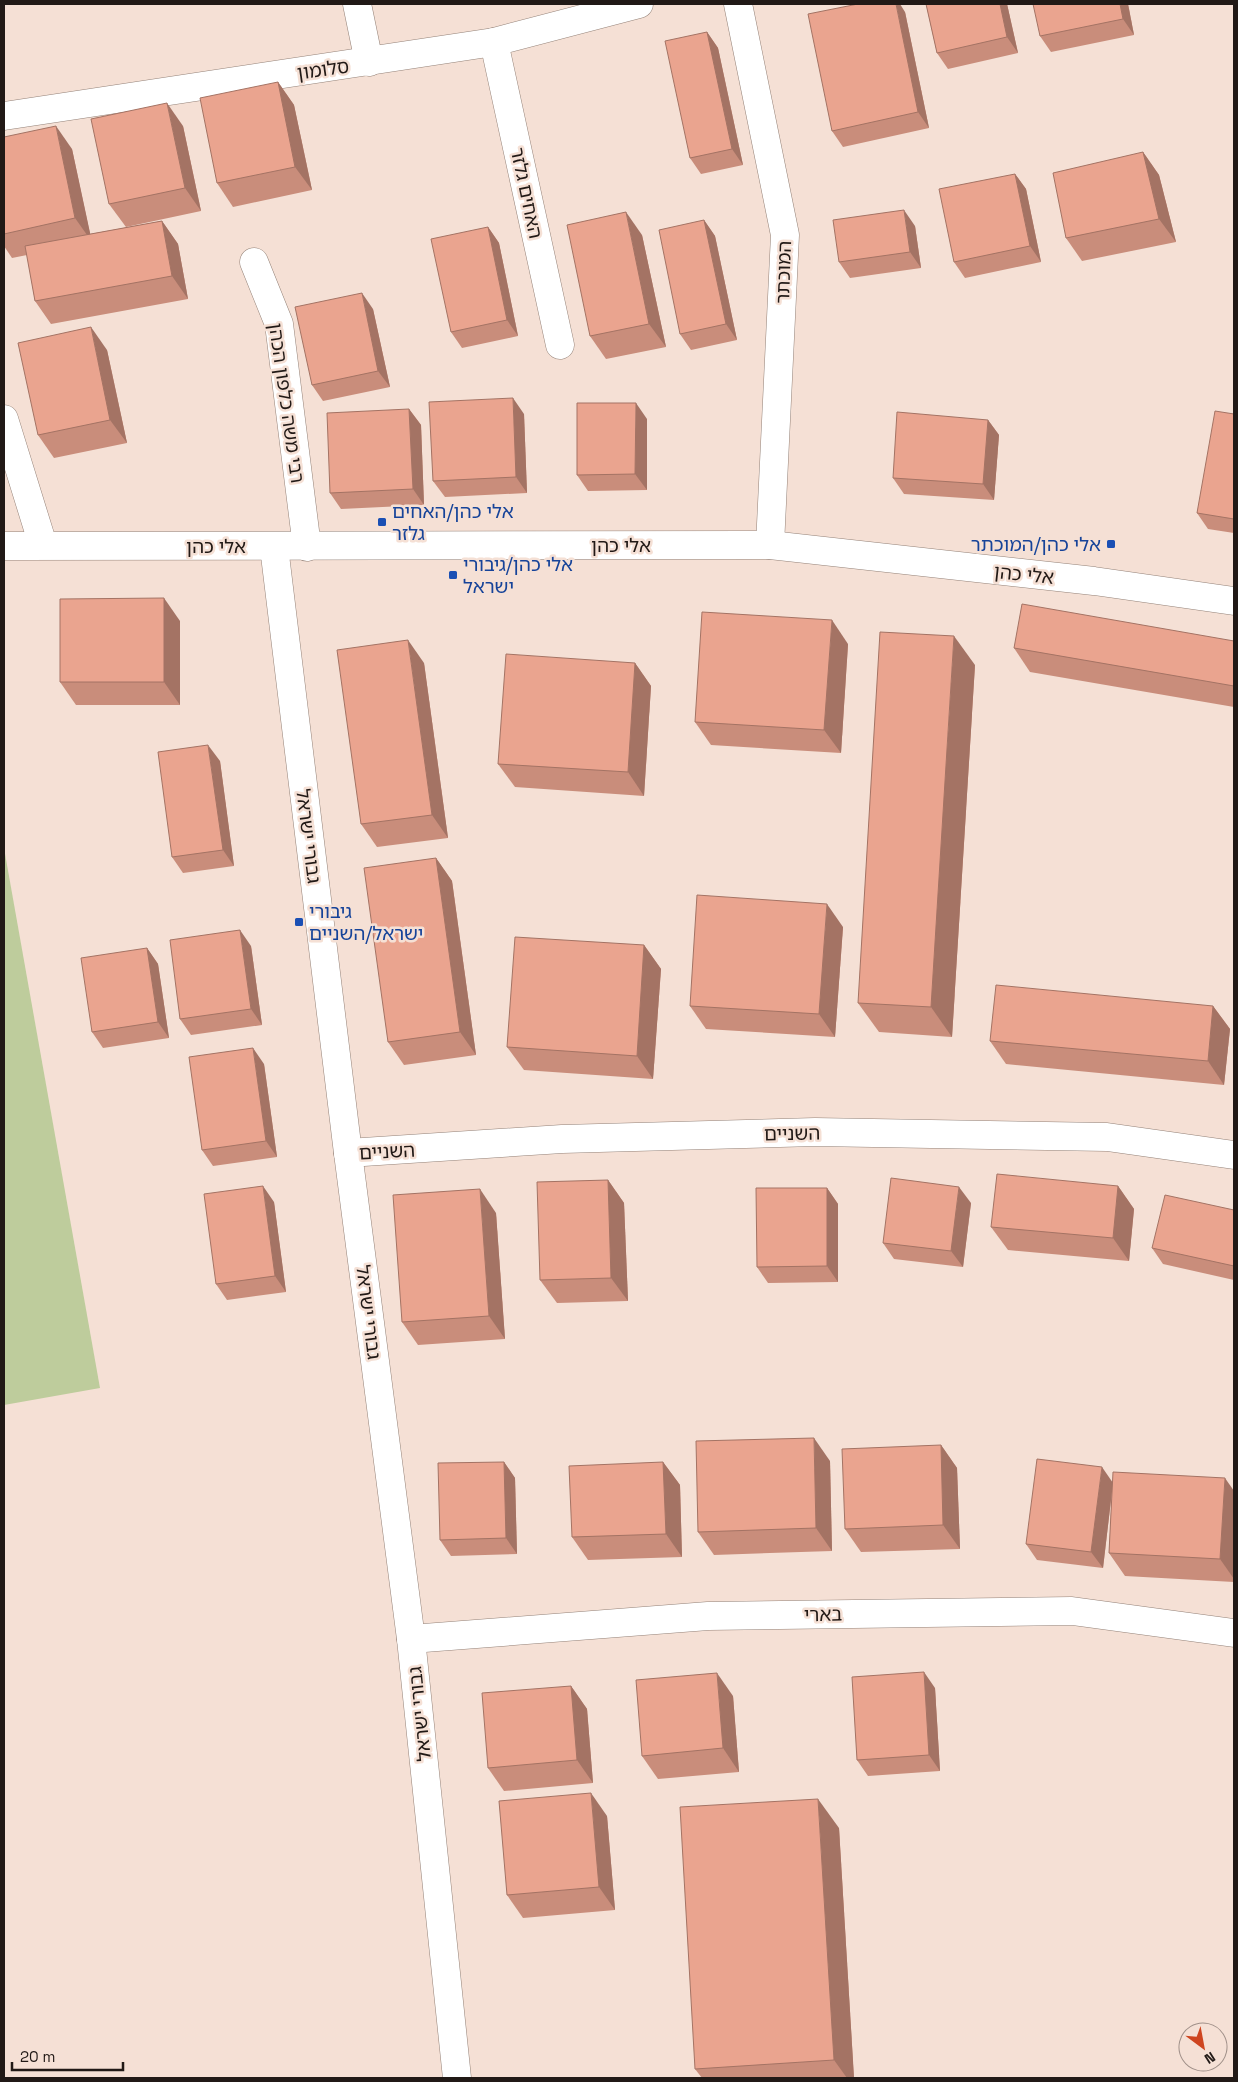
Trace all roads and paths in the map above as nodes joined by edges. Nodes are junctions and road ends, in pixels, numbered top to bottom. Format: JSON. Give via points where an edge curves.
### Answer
{"nodes":[{"id":1,"x":357,"y":4,"type":"edge"},
{"id":2,"x":639,"y":4,"type":"edge"},
{"id":3,"x":738,"y":4,"type":"edge"},
{"id":4,"x":494,"y":42,"type":"junction"},
{"id":5,"x":369,"y":62,"type":"junction"},
{"id":6,"x":4,"y":116,"type":"edge"},
{"id":7,"x":254,"y":262,"type":"dead end"},
{"id":8,"x":560,"y":345,"type":"dead end"},
{"id":9,"x":4,"y":419,"type":"edge"},
{"id":10,"x":43,"y":545,"type":"junction"},
{"id":11,"x":770,"y":545,"type":"junction"},
{"id":12,"x":4,"y":546,"type":"edge"},
{"id":13,"x":274,"y":547,"type":"junction"},
{"id":14,"x":307,"y":547,"type":"junction"},
{"id":15,"x":1234,"y":601,"type":"edge"},
{"id":16,"x":348,"y":1153,"type":"junction"},
{"id":17,"x":1234,"y":1155,"type":"edge"},
{"id":18,"x":1234,"y":1633,"type":"edge"},
{"id":19,"x":411,"y":1639,"type":"junction"},
{"id":20,"x":457,"y":2078,"type":"edge"}],
"edges":[{"from":1,"to":5,"type":"street"},
{"from":2,"to":4,"type":"street","name":"סלומון"},
{"from":3,"to":11,"type":"street","name":"המוכתר","via":[[785,235]]},
{"from":4,"to":5,"type":"street","name":"סלומון"},
{"from":4,"to":8,"type":"street","name":"האחים גלזר"},
{"from":5,"to":6,"type":"street","name":"סלומון"},
{"from":7,"to":14,"type":"street","name":"רבי משה כלפון הכהן","via":[[279,324]]},
{"from":9,"to":10,"type":"street"},
{"from":10,"to":12,"type":"street","name":"אלי כהן"},
{"from":10,"to":13,"type":"street","name":"אלי כהן"},
{"from":11,"to":14,"type":"street","name":"אלי כהן"},
{"from":11,"to":15,"type":"street","name":"אלי כהן","via":[[1094,581]]},
{"from":13,"to":14,"type":"street","name":"אלי כהן"},
{"from":13,"to":16,"type":"street","name":"גבורי ישראל"},
{"from":16,"to":17,"type":"street","name":"השניים","via":[[562,1139],[815,1132],[1107,1137]]},
{"from":16,"to":19,"type":"street","name":"גבורי ישראל"},
{"from":18,"to":19,"type":"street","name":"בארי","via":[[1072,1611],[708,1616]]},
{"from":19,"to":20,"type":"street","name":"גבורי ישראל"}]}
